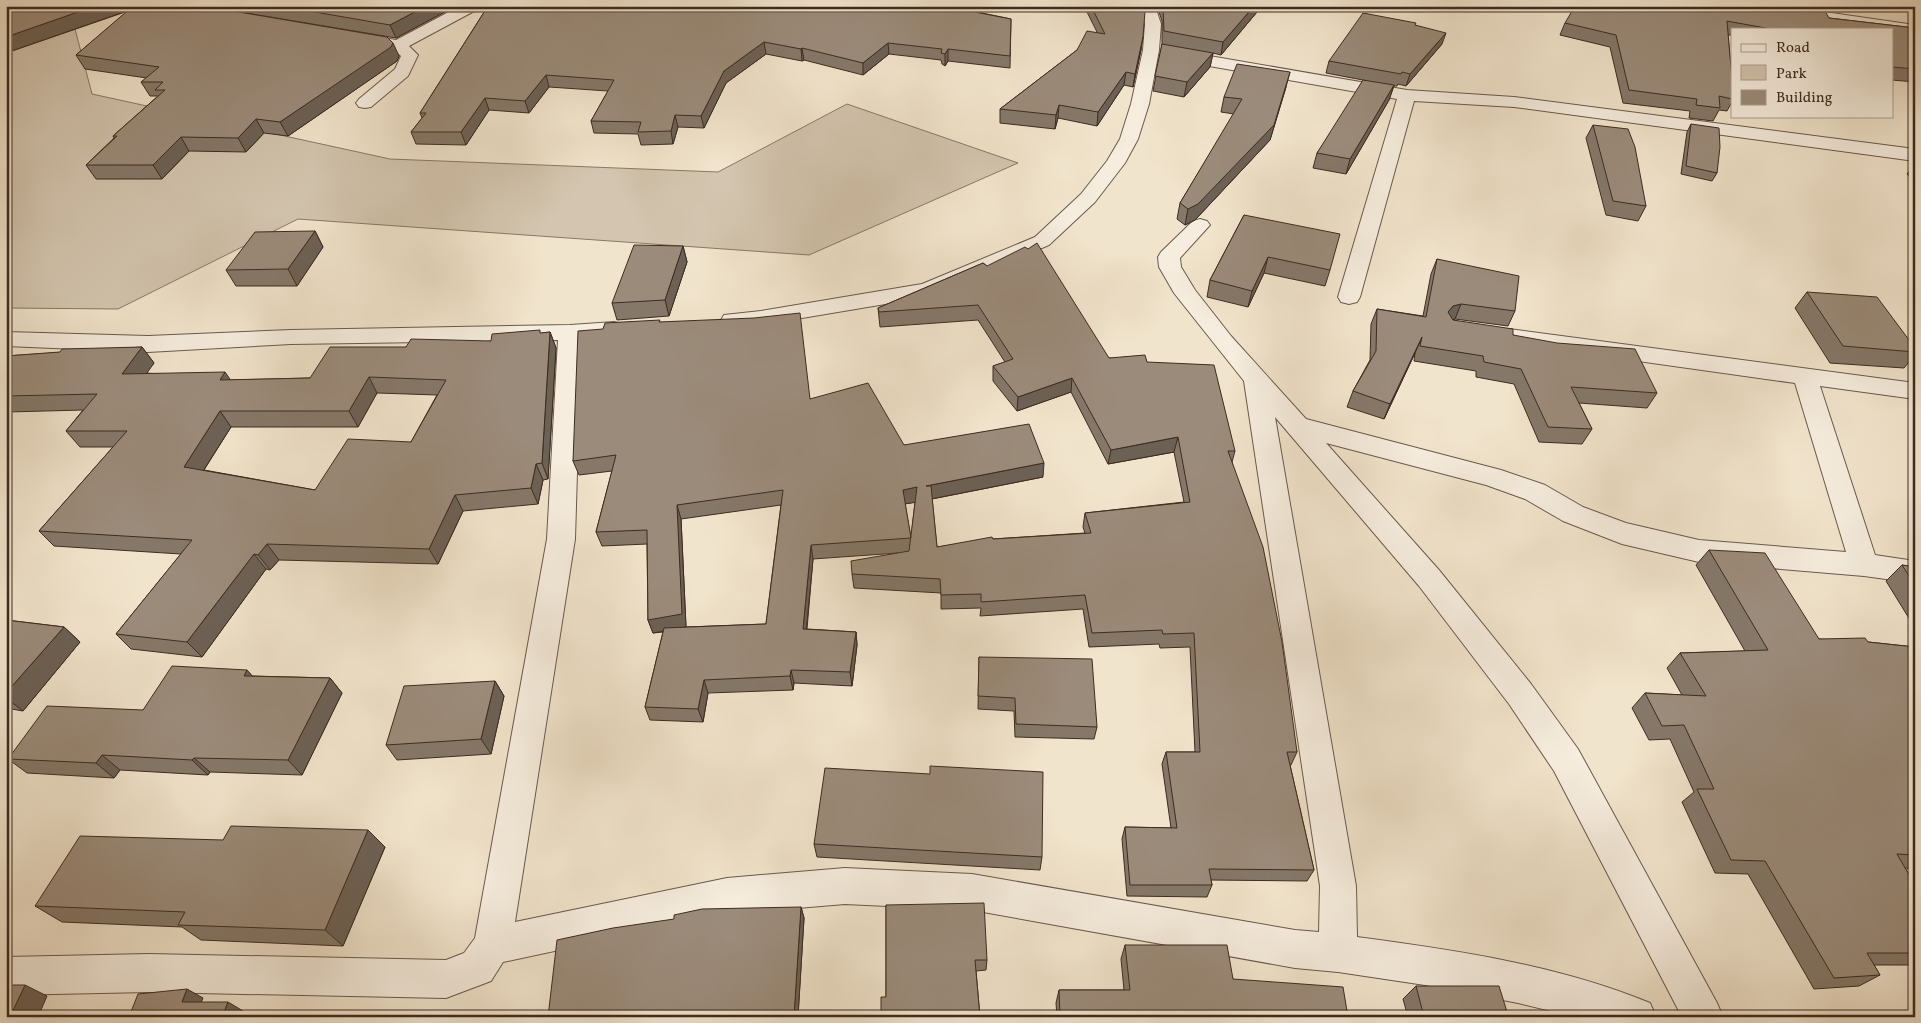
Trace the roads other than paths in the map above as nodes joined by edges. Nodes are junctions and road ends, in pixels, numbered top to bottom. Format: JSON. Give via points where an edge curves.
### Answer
{"nodes":[{"id":1,"x":238,"y":6,"type":"edge"},
{"id":2,"x":472,"y":6,"type":"edge"},
{"id":3,"x":1145,"y":6,"type":"edge"},
{"id":4,"x":1749,"y":6,"type":"edge"},
{"id":5,"x":278,"y":25,"type":"edge"},
{"id":6,"x":1915,"y":30,"type":"edge"},
{"id":7,"x":337,"y":34,"type":"edge"},
{"id":8,"x":398,"y":45,"type":"junction"},
{"id":9,"x":1151,"y":50,"type":"junction"},
{"id":10,"x":1407,"y":95,"type":"junction"},
{"id":11,"x":365,"y":103,"type":"dead end"},
{"id":12,"x":1915,"y":156,"type":"edge"},
{"id":13,"x":1200,"y":225,"type":"dead end"},
{"id":14,"x":1349,"y":297,"type":"dead end"},
{"id":15,"x":713,"y":322,"type":"edge"},
{"id":16,"x":637,"y":327,"type":"edge"},
{"id":17,"x":570,"y":332,"type":"junction"},
{"id":18,"x":1483,"y":332,"type":"edge"},
{"id":19,"x":6,"y":339,"type":"edge"},
{"id":20,"x":1805,"y":376,"type":"junction"},
{"id":21,"x":1256,"y":377,"type":"junction"},
{"id":22,"x":1915,"y":391,"type":"edge"},
{"id":23,"x":1297,"y":426,"type":"junction"},
{"id":24,"x":1864,"y":565,"type":"junction"},
{"id":25,"x":1915,"y":572,"type":"edge"},
{"id":26,"x":492,"y":946,"type":"junction"},
{"id":27,"x":1338,"y":953,"type":"junction"},
{"id":28,"x":6,"y":976,"type":"edge"},
{"id":29,"x":1636,"y":1017,"type":"edge"},
{"id":30,"x":1703,"y":1017,"type":"edge"}],
"edges":[{"from":1,"to":5,"type":"street","via":[[234,17]]},
{"from":2,"to":8,"type":"street"},
{"from":3,"to":9,"type":"street","via":[[1153,24]]},
{"from":4,"to":6,"type":"street"},
{"from":7,"to":8,"type":"street"},
{"from":8,"to":11,"type":"street","via":[[410,54],[402,72]]},
{"from":9,"to":10,"type":"street"},
{"from":9,"to":15,"type":"street","via":[[1140,104],[1128,140],[1115,163],[1088,198],[1042,241],[927,290],[761,318]]},
{"from":10,"to":12,"type":"street","via":[[1514,102]]},
{"from":10,"to":14,"type":"street"},
{"from":13,"to":21,"type":"street","via":[[1169,257],[1170,267],[1185,293]]},
{"from":16,"to":17,"type":"street"},
{"from":17,"to":19,"type":"street","via":[[291,337],[148,344]]},
{"from":17,"to":26,"type":"street","via":[[561,539]]},
{"from":18,"to":20,"type":"street"},
{"from":20,"to":22,"type":"street"},
{"from":20,"to":24,"type":"street"},
{"from":21,"to":23,"type":"street"},
{"from":21,"to":27,"type":"street","via":[[1338,886]]},
{"from":23,"to":24,"type":"street","via":[[1492,477],[1535,492],[1573,514],[1622,532],[1699,551]]},
{"from":23,"to":30,"type":"street","via":[[1429,578],[1520,694],[1566,760]]},
{"from":24,"to":25,"type":"street"},
{"from":26,"to":27,"type":"street","via":[[727,896],[845,886],[972,892],[1295,949]]},
{"from":26,"to":28,"type":"street","via":[[477,968],[446,979],[149,973]]},
{"from":27,"to":29,"type":"street","via":[[1546,989],[1610,1006]]}]}
